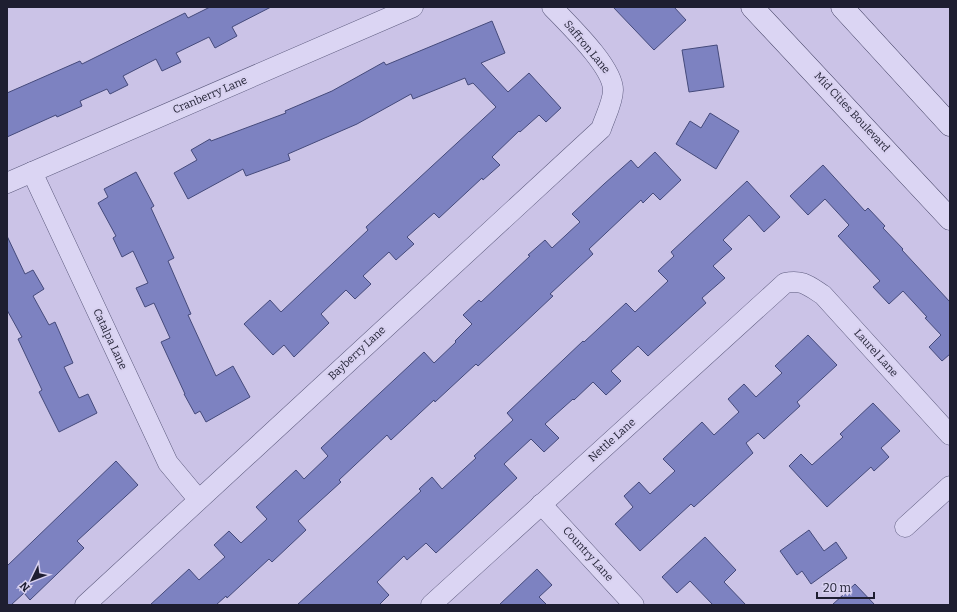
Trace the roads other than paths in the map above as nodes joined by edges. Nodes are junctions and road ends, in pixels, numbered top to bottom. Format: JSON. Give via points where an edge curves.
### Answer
{"nodes":[{"id":1,"x":413,"y":7,"type":"edge"},
{"id":2,"x":552,"y":7,"type":"edge"},
{"id":3,"x":752,"y":7,"type":"edge"},
{"id":4,"x":842,"y":7,"type":"edge"},
{"id":5,"x":613,"y":91,"type":"joint"},
{"id":6,"x":950,"y":125,"type":"edge"},
{"id":7,"x":32,"y":172,"type":"junction"},
{"id":8,"x":7,"y":183,"type":"edge"},
{"id":9,"x":950,"y":219,"type":"edge"},
{"id":10,"x":795,"y":281,"type":"joint"},
{"id":11,"x":950,"y":434,"type":"edge"},
{"id":12,"x":950,"y":486,"type":"edge"},
{"id":13,"x":198,"y":499,"type":"junction"},
{"id":14,"x":541,"y":504,"type":"junction"},
{"id":15,"x":905,"y":528,"type":"dead end"},
{"id":16,"x":85,"y":605,"type":"edge"},
{"id":17,"x":431,"y":605,"type":"edge"},
{"id":18,"x":634,"y":605,"type":"edge"}],
"edges":[{"from":1,"to":7,"type":"street","name":"Cranberry Lane"},
{"from":2,"to":5,"type":"street","name":"Saffron Lane","via":[[603,64],[611,77]]},
{"from":3,"to":9,"type":"main road","name":"Mid Cities Boulevard"},
{"from":4,"to":6,"type":"main road"},
{"from":5,"to":13,"type":"street","name":"Bayberry Lane","via":[[601,129]]},
{"from":7,"to":8,"type":"street","name":"Cranberry Lane"},
{"from":7,"to":13,"type":"street","name":"Catalpa Lane","via":[[168,463]]},
{"from":10,"to":11,"type":"street","name":"Laurel Lane","via":[[806,284],[823,295]]},
{"from":10,"to":14,"type":"street","name":"Nettle Lane","via":[[785,283]]},
{"from":12,"to":15,"type":"street"},
{"from":13,"to":16,"type":"street","name":"Bayberry Lane"},
{"from":14,"to":17,"type":"street","name":"Nettle Lane"},
{"from":14,"to":18,"type":"street","name":"Country Lane"}]}
